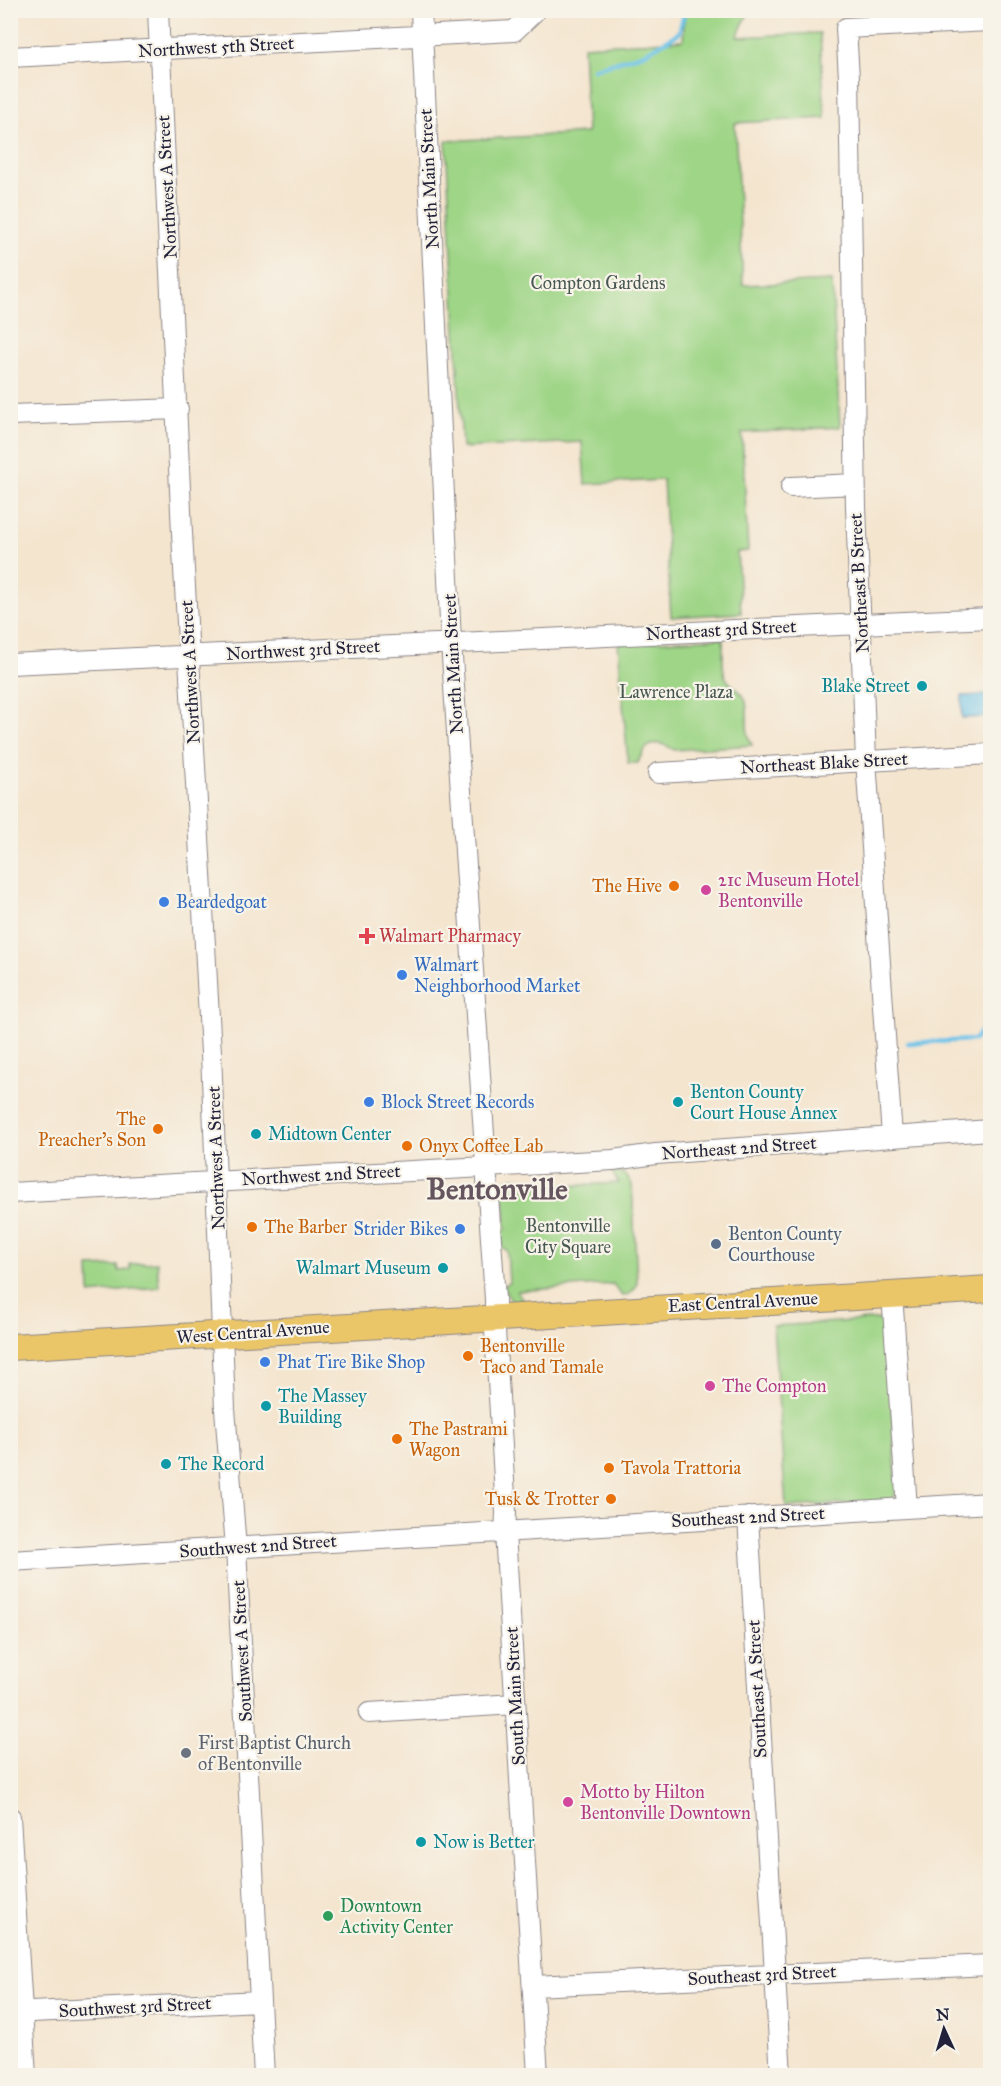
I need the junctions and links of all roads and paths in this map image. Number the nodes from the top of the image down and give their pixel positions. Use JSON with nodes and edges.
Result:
{"nodes":[{"id":1,"x":158,"y":10,"type":"edge"},
{"id":2,"x":421,"y":10,"type":"edge"},
{"id":3,"x":536,"y":10,"type":"edge"},
{"id":4,"x":990,"y":21,"type":"edge"},
{"id":5,"x":422,"y":36,"type":"junction"},
{"id":6,"x":160,"y":51,"type":"junction"},
{"id":7,"x":10,"y":57,"type":"edge"},
{"id":8,"x":178,"y":409,"type":"junction"},
{"id":9,"x":10,"y":415,"type":"edge"},
{"id":10,"x":855,"y":484,"type":"junction"},
{"id":11,"x":791,"y":488,"type":"dead end"},
{"id":12,"x":990,"y":618,"type":"edge"},
{"id":13,"x":862,"y":624,"type":"junction"},
{"id":14,"x":451,"y":642,"type":"junction"},
{"id":15,"x":189,"y":657,"type":"junction"},
{"id":16,"x":10,"y":664,"type":"edge"},
{"id":17,"x":990,"y":754,"type":"edge"},
{"id":18,"x":866,"y":760,"type":"junction"},
{"id":19,"x":657,"y":773,"type":"dead end"},
{"id":20,"x":990,"y":1130,"type":"edge"},
{"id":21,"x":892,"y":1137,"type":"junction"},
{"id":22,"x":487,"y":1166,"type":"junction"},
{"id":23,"x":217,"y":1181,"type":"junction"},
{"id":24,"x":10,"y":1192,"type":"edge"},
{"id":25,"x":990,"y":1289,"type":"edge"},
{"id":26,"x":892,"y":1294,"type":"junction"},
{"id":27,"x":496,"y":1317,"type":"junction"},
{"id":28,"x":223,"y":1334,"type":"junction"},
{"id":29,"x":10,"y":1347,"type":"edge"},
{"id":30,"x":990,"y":1503,"type":"edge"},
{"id":31,"x":907,"y":1508,"type":"junction"},
{"id":32,"x":748,"y":1517,"type":"junction"},
{"id":33,"x":505,"y":1532,"type":"junction"},
{"id":34,"x":236,"y":1548,"type":"junction"},
{"id":35,"x":10,"y":1561,"type":"edge"},
{"id":36,"x":515,"y":1704,"type":"junction"},
{"id":37,"x":369,"y":1713,"type":"dead end"},
{"id":38,"x":10,"y":1817,"type":"edge"},
{"id":39,"x":990,"y":1965,"type":"edge"},
{"id":40,"x":775,"y":1975,"type":"junction"},
{"id":41,"x":532,"y":1986,"type":"junction"},
{"id":42,"x":260,"y":2001,"type":"junction"},
{"id":43,"x":16,"y":2013,"type":"edge"},
{"id":44,"x":26,"y":2076,"type":"edge"},
{"id":45,"x":264,"y":2076,"type":"edge"},
{"id":46,"x":538,"y":2076,"type":"edge"},
{"id":47,"x":781,"y":2076,"type":"edge"}],
"edges":[{"from":1,"to":6,"type":"street","name":"Northwest A Street"},
{"from":2,"to":5,"type":"street","name":"North Main Street"},
{"from":3,"to":5,"type":"street","name":"Northwest 5th Street"},
{"from":4,"to":10,"type":"street","name":"Northeast B Street"},
{"from":5,"to":6,"type":"street","name":"Northwest 5th Street"},
{"from":5,"to":14,"type":"street","name":"North Main Street"},
{"from":6,"to":7,"type":"street","name":"Northwest 5th Street"},
{"from":6,"to":8,"type":"street","name":"Northwest A Street"},
{"from":8,"to":9,"type":"street"},
{"from":8,"to":15,"type":"street","name":"Northwest A Street"},
{"from":10,"to":11,"type":"street"},
{"from":10,"to":13,"type":"street","name":"Northeast B Street"},
{"from":12,"to":13,"type":"street","name":"Northeast 3rd Street"},
{"from":13,"to":14,"type":"street","name":"Northeast 3rd Street"},
{"from":13,"to":18,"type":"street","name":"Northeast B Street"},
{"from":14,"to":15,"type":"street","name":"Northwest 3rd Street"},
{"from":14,"to":22,"type":"street","name":"North Main Street"},
{"from":15,"to":16,"type":"street","name":"Northwest 3rd Street"},
{"from":15,"to":23,"type":"street","name":"Northwest A Street"},
{"from":17,"to":18,"type":"street","name":"Northeast Blake Street"},
{"from":18,"to":19,"type":"street","name":"Northeast Blake Street"},
{"from":18,"to":21,"type":"street","name":"Northeast B Street"},
{"from":20,"to":21,"type":"street","name":"Northeast 2nd Street"},
{"from":21,"to":22,"type":"street","name":"Northeast 2nd Street"},
{"from":22,"to":23,"type":"street","name":"Northwest 2nd Street"},
{"from":22,"to":27,"type":"street","name":"North Main Street"},
{"from":23,"to":24,"type":"street","name":"Northwest 2nd Street"},
{"from":23,"to":28,"type":"street","name":"Northwest A Street"},
{"from":25,"to":26,"type":"main road","name":"East Central Avenue"},
{"from":26,"to":27,"type":"main road","name":"East Central Avenue"},
{"from":26,"to":31,"type":"street"},
{"from":27,"to":28,"type":"main road","name":"West Central Avenue"},
{"from":27,"to":33,"type":"street","name":"South Main Street"},
{"from":28,"to":29,"type":"main road","name":"West Central Avenue"},
{"from":28,"to":34,"type":"street","name":"Southwest A Street"},
{"from":30,"to":31,"type":"street","name":"Southeast 2nd Street"},
{"from":31,"to":32,"type":"street","name":"Southeast 2nd Street"},
{"from":32,"to":33,"type":"street","name":"Southeast 2nd Street"},
{"from":32,"to":40,"type":"street","name":"Southeast A Street"},
{"from":33,"to":34,"type":"street","name":"Southwest 2nd Street"},
{"from":33,"to":36,"type":"street","name":"South Main Street"},
{"from":34,"to":35,"type":"street","name":"Southwest 2nd Street"},
{"from":34,"to":42,"type":"street","name":"Southwest A Street"},
{"from":36,"to":37,"type":"street"},
{"from":36,"to":41,"type":"street","name":"South Main Street"},
{"from":38,"to":43,"type":"street"},
{"from":39,"to":40,"type":"street","name":"Southeast 3rd Street"},
{"from":40,"to":41,"type":"street","name":"Southeast 3rd Street"},
{"from":40,"to":47,"type":"street","name":"Southeast A Street"},
{"from":41,"to":46,"type":"street","name":"South Main Street"},
{"from":42,"to":43,"type":"street","name":"Southwest 3rd Street"},
{"from":42,"to":45,"type":"street","name":"Southwest A Street"},
{"from":43,"to":44,"type":"street"}]}
